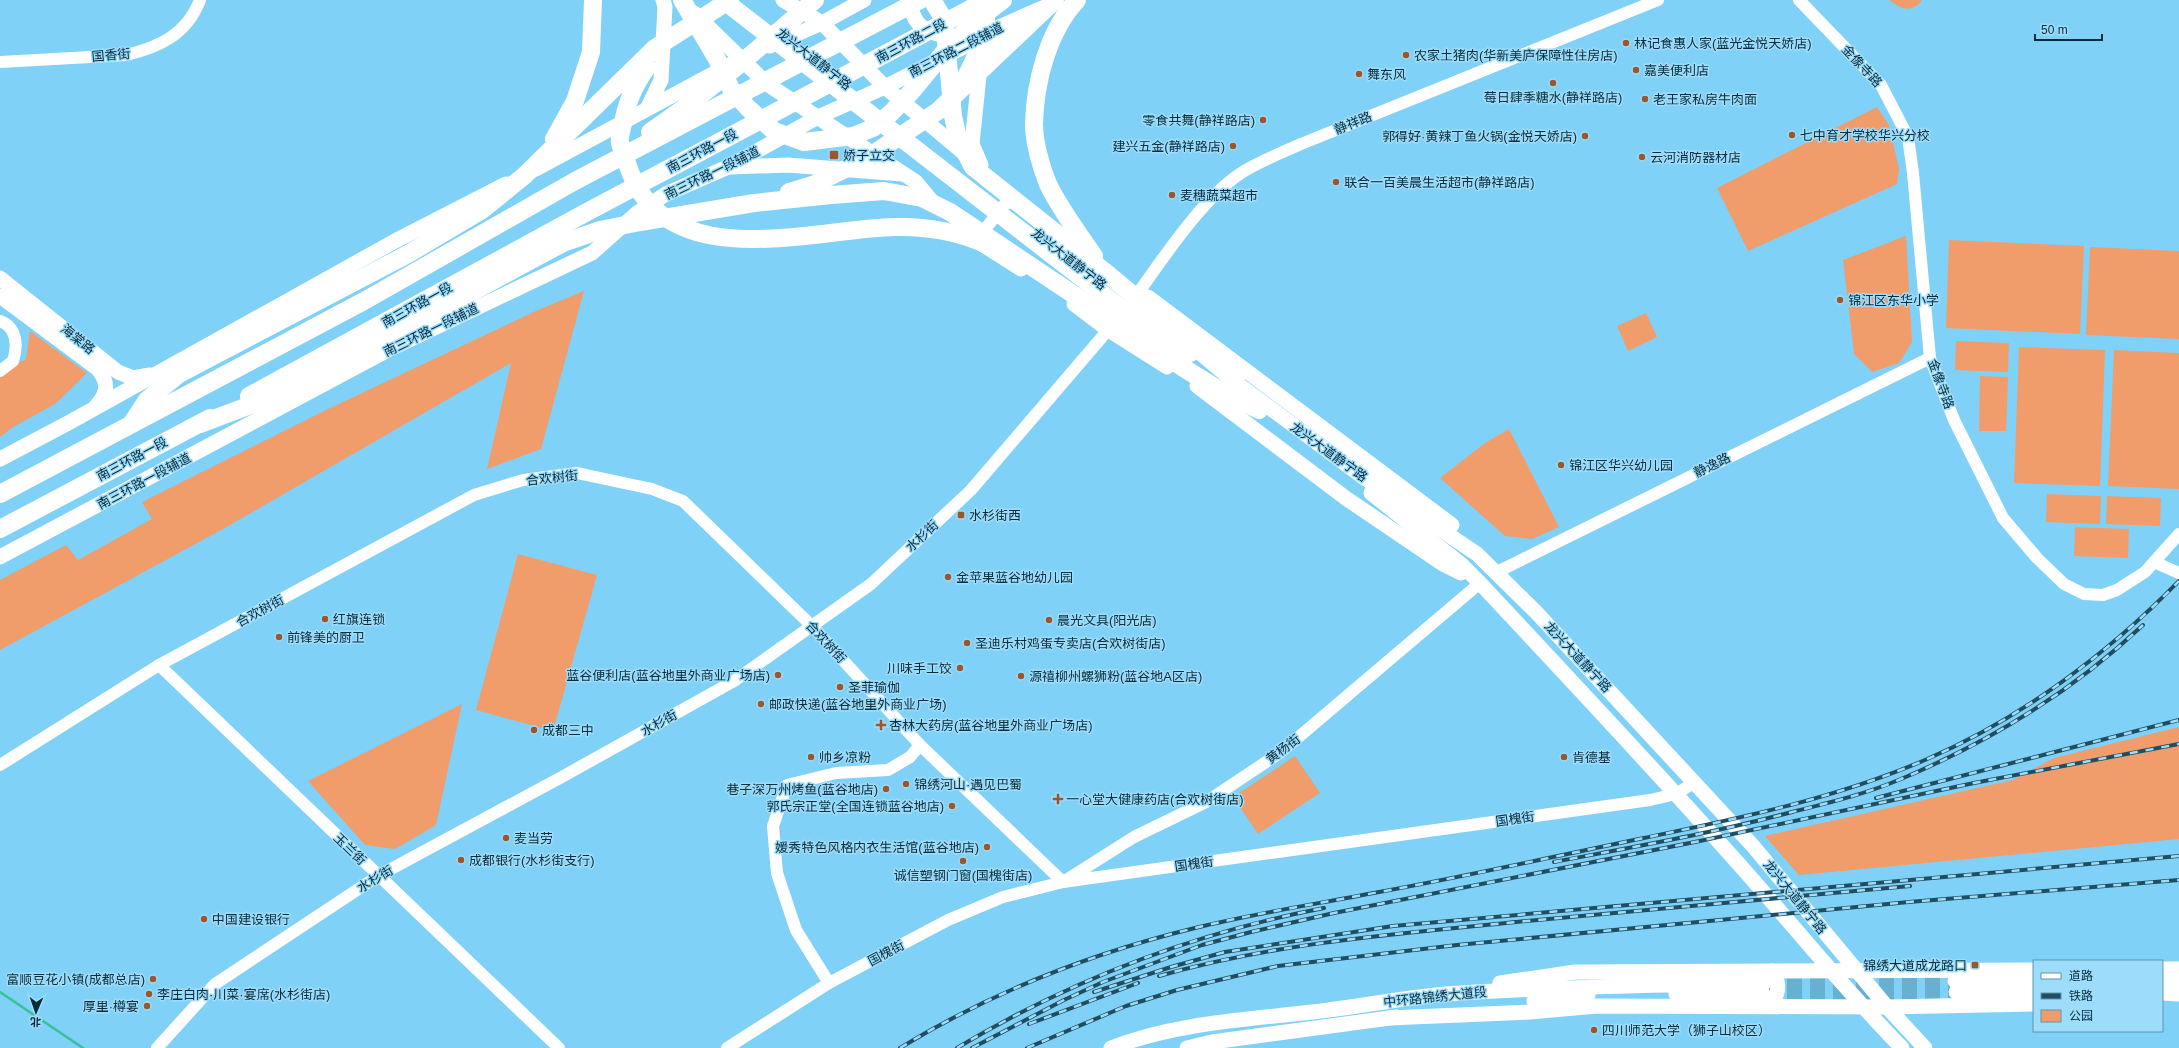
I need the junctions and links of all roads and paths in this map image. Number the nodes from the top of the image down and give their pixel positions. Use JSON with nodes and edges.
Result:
{"nodes":[{"id":1,"x":200,"y":0,"type":"edge"},
{"id":2,"x":593,"y":0,"type":"edge"},
{"id":3,"x":664,"y":0,"type":"edge"},
{"id":4,"x":681,"y":0,"type":"edge"},
{"id":5,"x":723,"y":0,"type":"edge"},
{"id":6,"x":730,"y":0,"type":"edge"},
{"id":7,"x":738,"y":0,"type":"edge"},
{"id":8,"x":783,"y":0,"type":"edge"},
{"id":9,"x":815,"y":0,"type":"edge"},
{"id":10,"x":864,"y":0,"type":"edge"},
{"id":11,"x":911,"y":0,"type":"edge"},
{"id":12,"x":920,"y":0,"type":"edge"},
{"id":13,"x":932,"y":0,"type":"edge"},
{"id":14,"x":987,"y":0,"type":"edge"},
{"id":15,"x":1002,"y":0,"type":"edge"},
{"id":16,"x":1055,"y":0,"type":"edge"},
{"id":17,"x":1077,"y":0,"type":"edge"},
{"id":18,"x":1658,"y":0,"type":"edge"},
{"id":19,"x":1800,"y":0,"type":"edge"},
{"id":20,"x":1031,"y":14,"type":"junction"},
{"id":21,"x":822,"y":23,"type":"junction"},
{"id":22,"x":687,"y":27,"type":"junction"},
{"id":23,"x":990,"y":31,"type":"junction"},
{"id":24,"x":742,"y":58,"type":"junction"},
{"id":25,"x":0,"y":62,"type":"edge"},
{"id":26,"x":834,"y":81,"type":"joint"},
{"id":27,"x":885,"y":87,"type":"junction"},
{"id":28,"x":956,"y":94,"type":"junction"},
{"id":29,"x":857,"y":100,"type":"joint"},
{"id":30,"x":648,"y":107,"type":"junction"},
{"id":31,"x":818,"y":117,"type":"junction"},
{"id":32,"x":604,"y":166,"type":"junction"},
{"id":33,"x":728,"y":167,"type":"junction"},
{"id":34,"x":982,"y":168,"type":"junction"},
{"id":35,"x":524,"y":176,"type":"junction"},
{"id":36,"x":916,"y":182,"type":"junction"},
{"id":37,"x":754,"y":203,"type":"junction"},
{"id":38,"x":1032,"y":205,"type":"junction"},
{"id":39,"x":976,"y":241,"type":"junction"},
{"id":40,"x":1020,"y":260,"type":"junction"},
{"id":41,"x":1104,"y":271,"type":"junction"},
{"id":42,"x":0,"y":278,"type":"edge"},
{"id":43,"x":1140,"y":291,"type":"junction"},
{"id":44,"x":0,"y":296,"type":"edge"},
{"id":45,"x":0,"y":321,"type":"edge"},
{"id":46,"x":1107,"y":329,"type":"junction"},
{"id":47,"x":1189,"y":357,"type":"junction"},
{"id":48,"x":1930,"y":358,"type":"junction"},
{"id":49,"x":164,"y":370,"type":"junction"},
{"id":50,"x":0,"y":371,"type":"edge"},
{"id":51,"x":1236,"y":381,"type":"joint"},
{"id":52,"x":91,"y":410,"type":"junction"},
{"id":53,"x":1259,"y":410,"type":"joint"},
{"id":54,"x":200,"y":424,"type":"junction"},
{"id":55,"x":130,"y":425,"type":"junction"},
{"id":56,"x":0,"y":459,"type":"edge"},
{"id":57,"x":0,"y":494,"type":"edge"},
{"id":58,"x":0,"y":530,"type":"edge"},
{"id":59,"x":2179,"y":534,"type":"edge"},
{"id":60,"x":1477,"y":554,"type":"junction"},
{"id":61,"x":0,"y":557,"type":"edge"},
{"id":62,"x":2154,"y":562,"type":"junction"},
{"id":63,"x":1495,"y":573,"type":"junction"},
{"id":64,"x":2179,"y":573,"type":"edge"},
{"id":65,"x":1480,"y":583,"type":"junction"},
{"id":66,"x":813,"y":627,"type":"junction"},
{"id":67,"x":159,"y":665,"type":"junction"},
{"id":68,"x":920,"y":745,"type":"junction"},
{"id":69,"x":0,"y":764,"type":"edge"},
{"id":70,"x":1694,"y":782,"type":"junction"},
{"id":71,"x":1676,"y":794,"type":"junction"},
{"id":72,"x":378,"y":876,"type":"junction"},
{"id":73,"x":1063,"y":882,"type":"junction"},
{"id":74,"x":2163,"y":969,"type":"edge"},
{"id":75,"x":2179,"y":969,"type":"edge"},
{"id":76,"x":2033,"y":970,"type":"edge"},
{"id":77,"x":1833,"y":971,"type":"junction"},
{"id":78,"x":1857,"y":971,"type":"junction"},
{"id":79,"x":2033,"y":981,"type":"edge"},
{"id":80,"x":2163,"y":981,"type":"edge"},
{"id":81,"x":2179,"y":981,"type":"edge"},
{"id":82,"x":829,"y":983,"type":"junction"},
{"id":83,"x":1954,"y":987,"type":"junction"},
{"id":84,"x":1767,"y":989,"type":"junction"},
{"id":85,"x":2033,"y":993,"type":"edge"},
{"id":86,"x":2163,"y":994,"type":"edge"},
{"id":87,"x":2179,"y":994,"type":"edge"},
{"id":88,"x":2163,"y":1003,"type":"edge"},
{"id":89,"x":2179,"y":1003,"type":"edge"},
{"id":90,"x":2033,"y":1004,"type":"edge"},
{"id":91,"x":1862,"y":1007,"type":"junction"},
{"id":92,"x":1887,"y":1007,"type":"junction"},
{"id":93,"x":157,"y":1048,"type":"edge"},
{"id":94,"x":559,"y":1048,"type":"edge"},
{"id":95,"x":727,"y":1048,"type":"edge"},
{"id":96,"x":1111,"y":1048,"type":"edge"},
{"id":97,"x":1187,"y":1048,"type":"edge"},
{"id":98,"x":1902,"y":1048,"type":"edge"},
{"id":99,"x":1925,"y":1048,"type":"edge"}],
"edges":[{"from":1,"to":25,"type":"street","name":"国香街"},
{"from":2,"to":35,"type":"highway"},
{"from":3,"to":30,"type":"main road"},
{"from":4,"to":15,"type":"highway"},
{"from":4,"to":24,"type":"main road"},
{"from":5,"to":47,"type":"highway","name":"龙兴大道静宁路"},
{"from":6,"to":22,"type":"highway"},
{"from":7,"to":47,"type":"highway","name":"龙兴大道静宁路"},
{"from":8,"to":21,"type":"main road"},
{"from":9,"to":32,"type":"highway"},
{"from":10,"to":21,"type":"main road"},
{"from":11,"to":23,"type":"main road"},
{"from":12,"to":32,"type":"highway"},
{"from":13,"to":41,"type":"highway"},
{"from":14,"to":26,"type":"highway","name":"南三环路二段"},
{"from":14,"to":28,"type":"highway"},
{"from":16,"to":20,"type":"main road","name":"南三环路二段辅道"},
{"from":16,"to":28,"type":"highway"},
{"from":17,"to":41,"type":"highway"},
{"from":18,"to":43,"type":"street","name":"静祥路"},
{"from":19,"to":48,"type":"street","name":"金像寺路"},
{"from":20,"to":23,"type":"main road","name":"南三环路二段辅道"},
{"from":20,"to":34,"type":"main road"},
{"from":21,"to":24,"type":"main road"},
{"from":21,"to":27,"type":"main road"},
{"from":22,"to":35,"type":"highway"},
{"from":22,"to":40,"type":"highway"},
{"from":23,"to":27,"type":"main road","name":"南三环路二段辅道"},
{"from":24,"to":30,"type":"main road"},
{"from":24,"to":31,"type":"main road"},
{"from":26,"to":54,"type":"highway","name":"南三环路一段"},
{"from":27,"to":29,"type":"main road","name":"南三环路二段辅道"},
{"from":27,"to":34,"type":"main road"},
{"from":28,"to":37,"type":"highway"},
{"from":29,"to":31,"type":"main road","name":"南三环路一段辅道"},
{"from":30,"to":49,"type":"main road"},
{"from":31,"to":33,"type":"main road","name":"南三环路一段辅道"},
{"from":31,"to":36,"type":"main road"},
{"from":32,"to":55,"type":"highway"},
{"from":33,"to":36,"type":"main road"},
{"from":33,"to":61,"type":"main road","name":"南三环路一段辅道"},
{"from":34,"to":38,"type":"main road"},
{"from":35,"to":55,"type":"highway"},
{"from":36,"to":39,"type":"main road"},
{"from":37,"to":40,"type":"highway"},
{"from":37,"to":54,"type":"highway"},
{"from":38,"to":39,"type":"street"},
{"from":38,"to":43,"type":"main road"},
{"from":39,"to":46,"type":"main road"},
{"from":40,"to":47,"type":"highway"},
{"from":41,"to":47,"type":"highway"},
{"from":42,"to":49,"type":"main road","name":"海棠路"},
{"from":43,"to":46,"type":"street","name":"静祥路"},
{"from":43,"to":60,"type":"main road"},
{"from":44,"to":52,"type":"main road","name":"海棠路"},
{"from":45,"to":50,"type":"street"},
{"from":46,"to":65,"type":"main road"},
{"from":46,"to":66,"type":"street","name":"水杉街"},
{"from":47,"to":51,"type":"highway"},
{"from":47,"to":53,"type":"highway"},
{"from":48,"to":62,"type":"street","name":"金像寺路"},
{"from":48,"to":63,"type":"street","name":"静逸路"},
{"from":49,"to":52,"type":"main road"},
{"from":51,"to":60,"type":"main road","name":"龙兴大道静宁路"},
{"from":52,"to":56,"type":"main road"},
{"from":53,"to":65,"type":"main road","name":"龙兴大道静宁路"},
{"from":54,"to":58,"type":"highway","name":"南三环路一段"},
{"from":55,"to":57,"type":"highway"},
{"from":59,"to":62,"type":"street","name":"金像寺路"},
{"from":60,"to":63,"type":"main road","name":"龙兴大道静宁路"},
{"from":62,"to":64,"type":"street"},
{"from":63,"to":70,"type":"main road","name":"龙兴大道静宁路"},
{"from":65,"to":71,"type":"main road","name":"龙兴大道静宁路"},
{"from":65,"to":73,"type":"street","name":"黄杨街"},
{"from":66,"to":67,"type":"street","name":"合欢树街"},
{"from":66,"to":68,"type":"street","name":"合欢树街"},
{"from":66,"to":72,"type":"street","name":"水杉街"},
{"from":67,"to":69,"type":"street","name":"合欢树街"},
{"from":67,"to":72,"type":"street","name":"玉兰街"},
{"from":68,"to":73,"type":"street","name":"合欢树街"},
{"from":68,"to":82,"type":"street"},
{"from":70,"to":71,"type":"street","name":"国槐街"},
{"from":70,"to":78,"type":"main road","name":"龙兴大道静宁路"},
{"from":71,"to":73,"type":"street","name":"国槐街"},
{"from":71,"to":77,"type":"main road","name":"龙兴大道静宁路"},
{"from":72,"to":93,"type":"street","name":"水杉街"},
{"from":72,"to":94,"type":"street","name":"玉兰街"},
{"from":73,"to":82,"type":"street","name":"国槐街"},
{"from":74,"to":75,"type":"main road"},
{"from":76,"to":83,"type":"main road"},
{"from":77,"to":78,"type":"main road"},
{"from":77,"to":84,"type":"main road"},
{"from":77,"to":91,"type":"main road","name":"龙兴大道静宁路"},
{"from":78,"to":83,"type":"main road"},
{"from":78,"to":92,"type":"main road","name":"龙兴大道静宁路"},
{"from":79,"to":83,"type":"main road"},
{"from":80,"to":81,"type":"main road"},
{"from":82,"to":95,"type":"street","name":"国槐街"},
{"from":83,"to":85,"type":"main road"},
{"from":83,"to":90,"type":"main road"},
{"from":83,"to":92,"type":"main road"},
{"from":84,"to":91,"type":"main road"},
{"from":84,"to":96,"type":"main road","name":"中环路锦绣大道段"},
{"from":84,"to":97,"type":"main road","name":"中环路锦绣大道段"},
{"from":86,"to":87,"type":"main road"},
{"from":88,"to":89,"type":"main road"},
{"from":91,"to":92,"type":"main road"},
{"from":91,"to":98,"type":"main road","name":"龙兴大道静宁路"},
{"from":92,"to":99,"type":"main road","name":"龙兴大道静宁路"}]}
